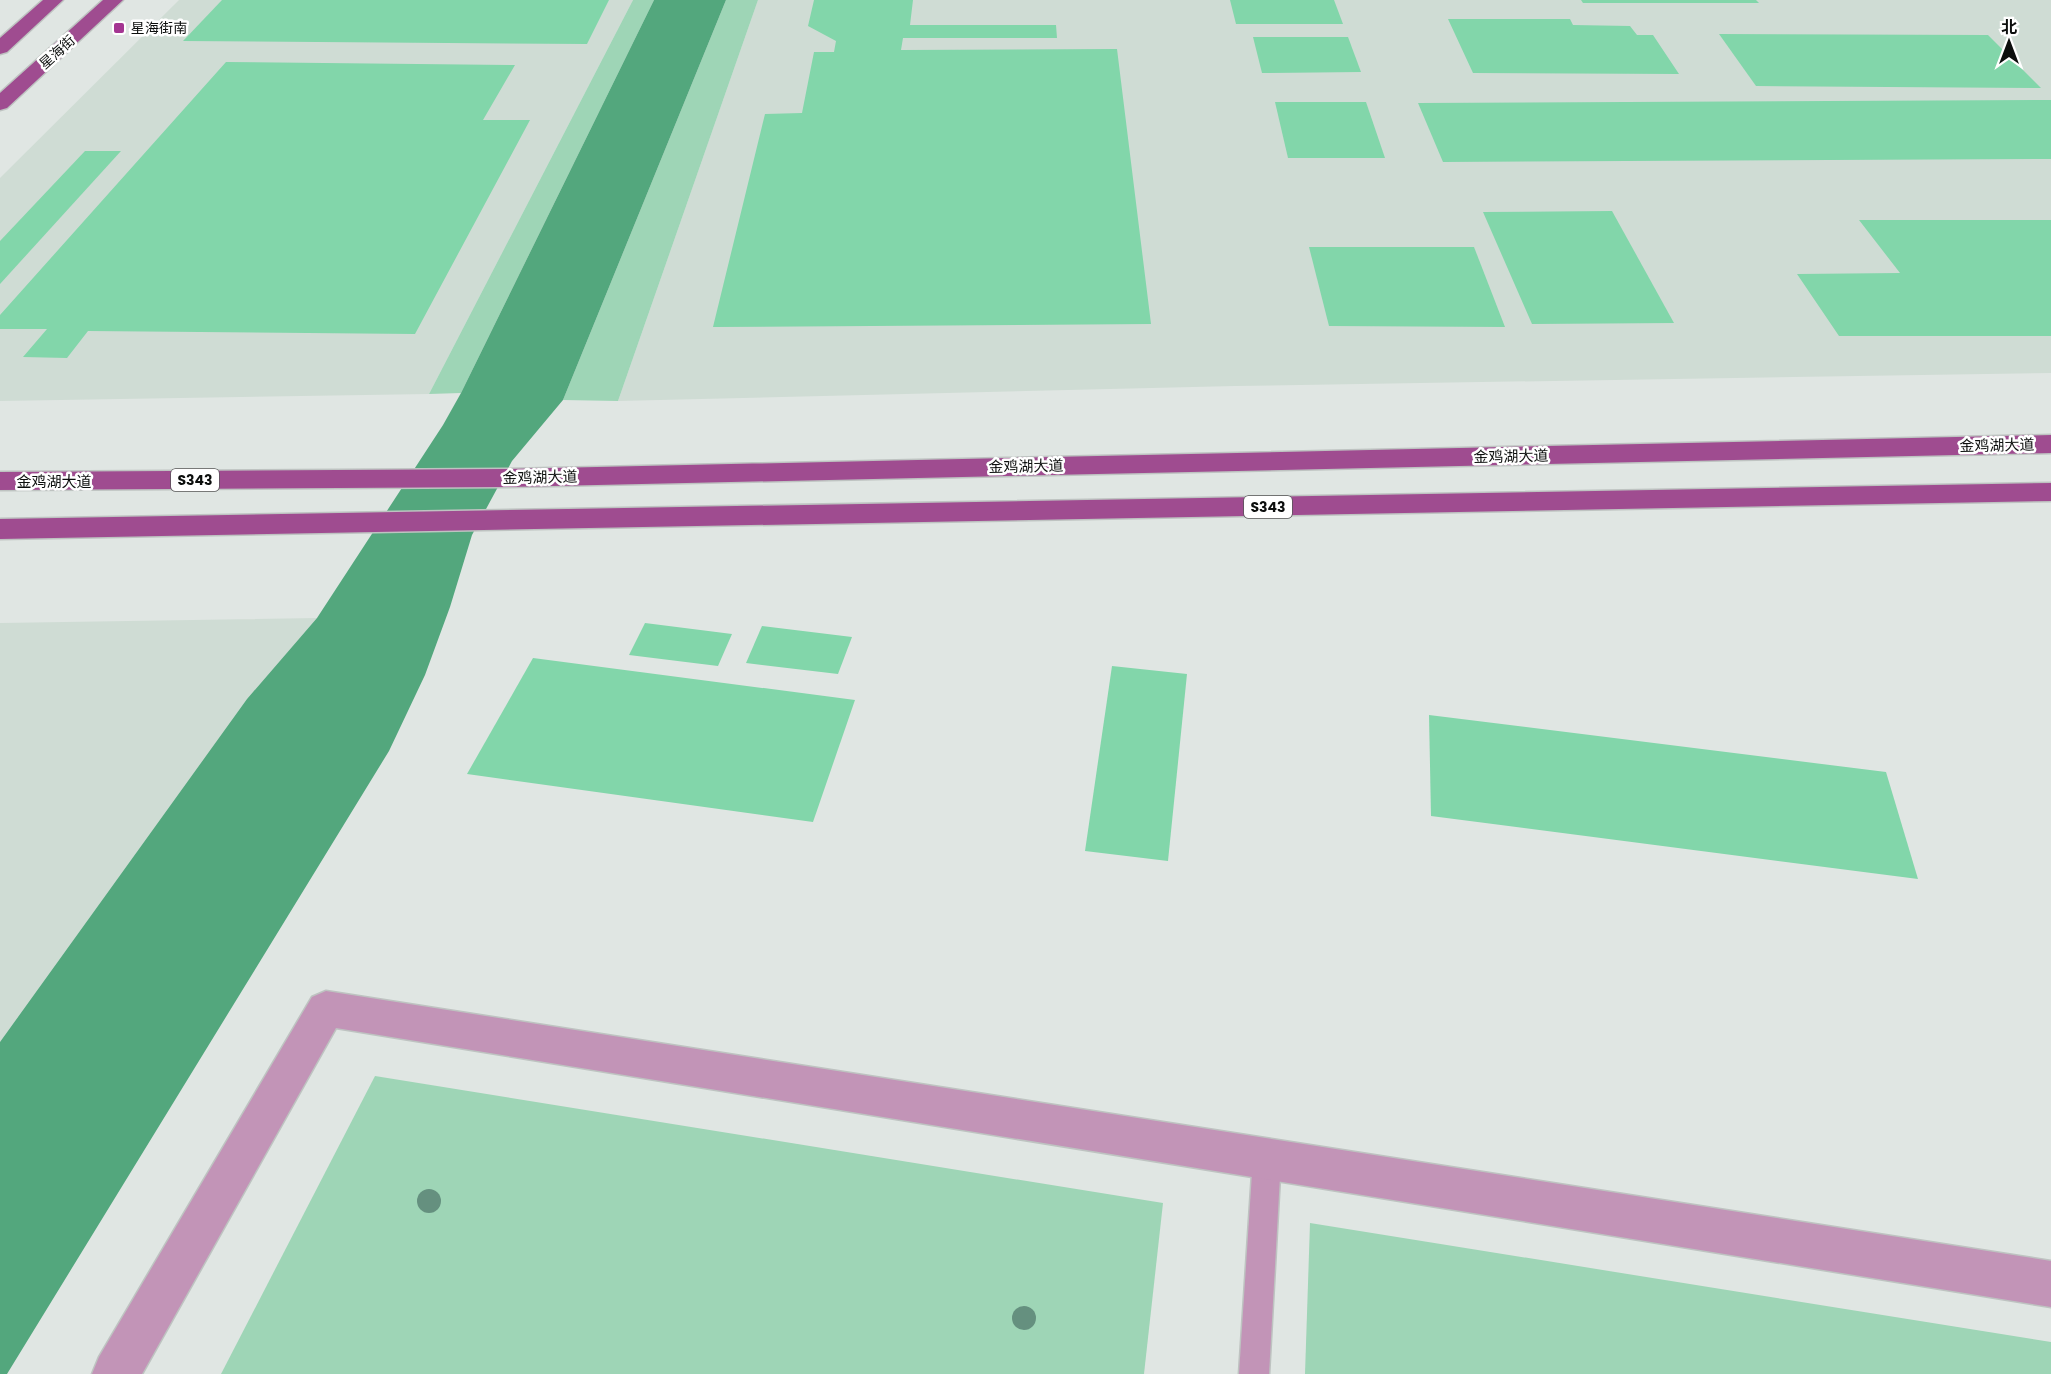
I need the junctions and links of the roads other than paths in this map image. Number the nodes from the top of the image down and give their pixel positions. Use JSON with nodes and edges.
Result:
{"nodes":[{"id":1,"x":54,"y":0,"type":"edge"},
{"id":2,"x":114,"y":0,"type":"edge"},
{"id":3,"x":0,"y":48,"type":"edge"},
{"id":4,"x":0,"y":104,"type":"edge"},
{"id":5,"x":2051,"y":444,"type":"edge"},
{"id":6,"x":0,"y":481,"type":"edge"},
{"id":7,"x":2051,"y":492,"type":"edge"},
{"id":8,"x":0,"y":529,"type":"edge"},
{"id":9,"x":1267,"y":1158,"type":"junction"},
{"id":10,"x":2051,"y":1284,"type":"edge"},
{"id":11,"x":116,"y":1374,"type":"edge"},
{"id":12,"x":1254,"y":1374,"type":"edge"}],
"edges":[{"from":1,"to":3,"type":"main road"},
{"from":2,"to":4,"type":"main road","name":"星海街"},
{"from":5,"to":6,"type":"main road","name":"金鸡湖大道","number":"S343"},
{"from":7,"to":8,"type":"main road","number":"S343"},
{"from":9,"to":10,"type":"street"},
{"from":9,"to":11,"type":"street"},
{"from":9,"to":12,"type":"lane"}]}
